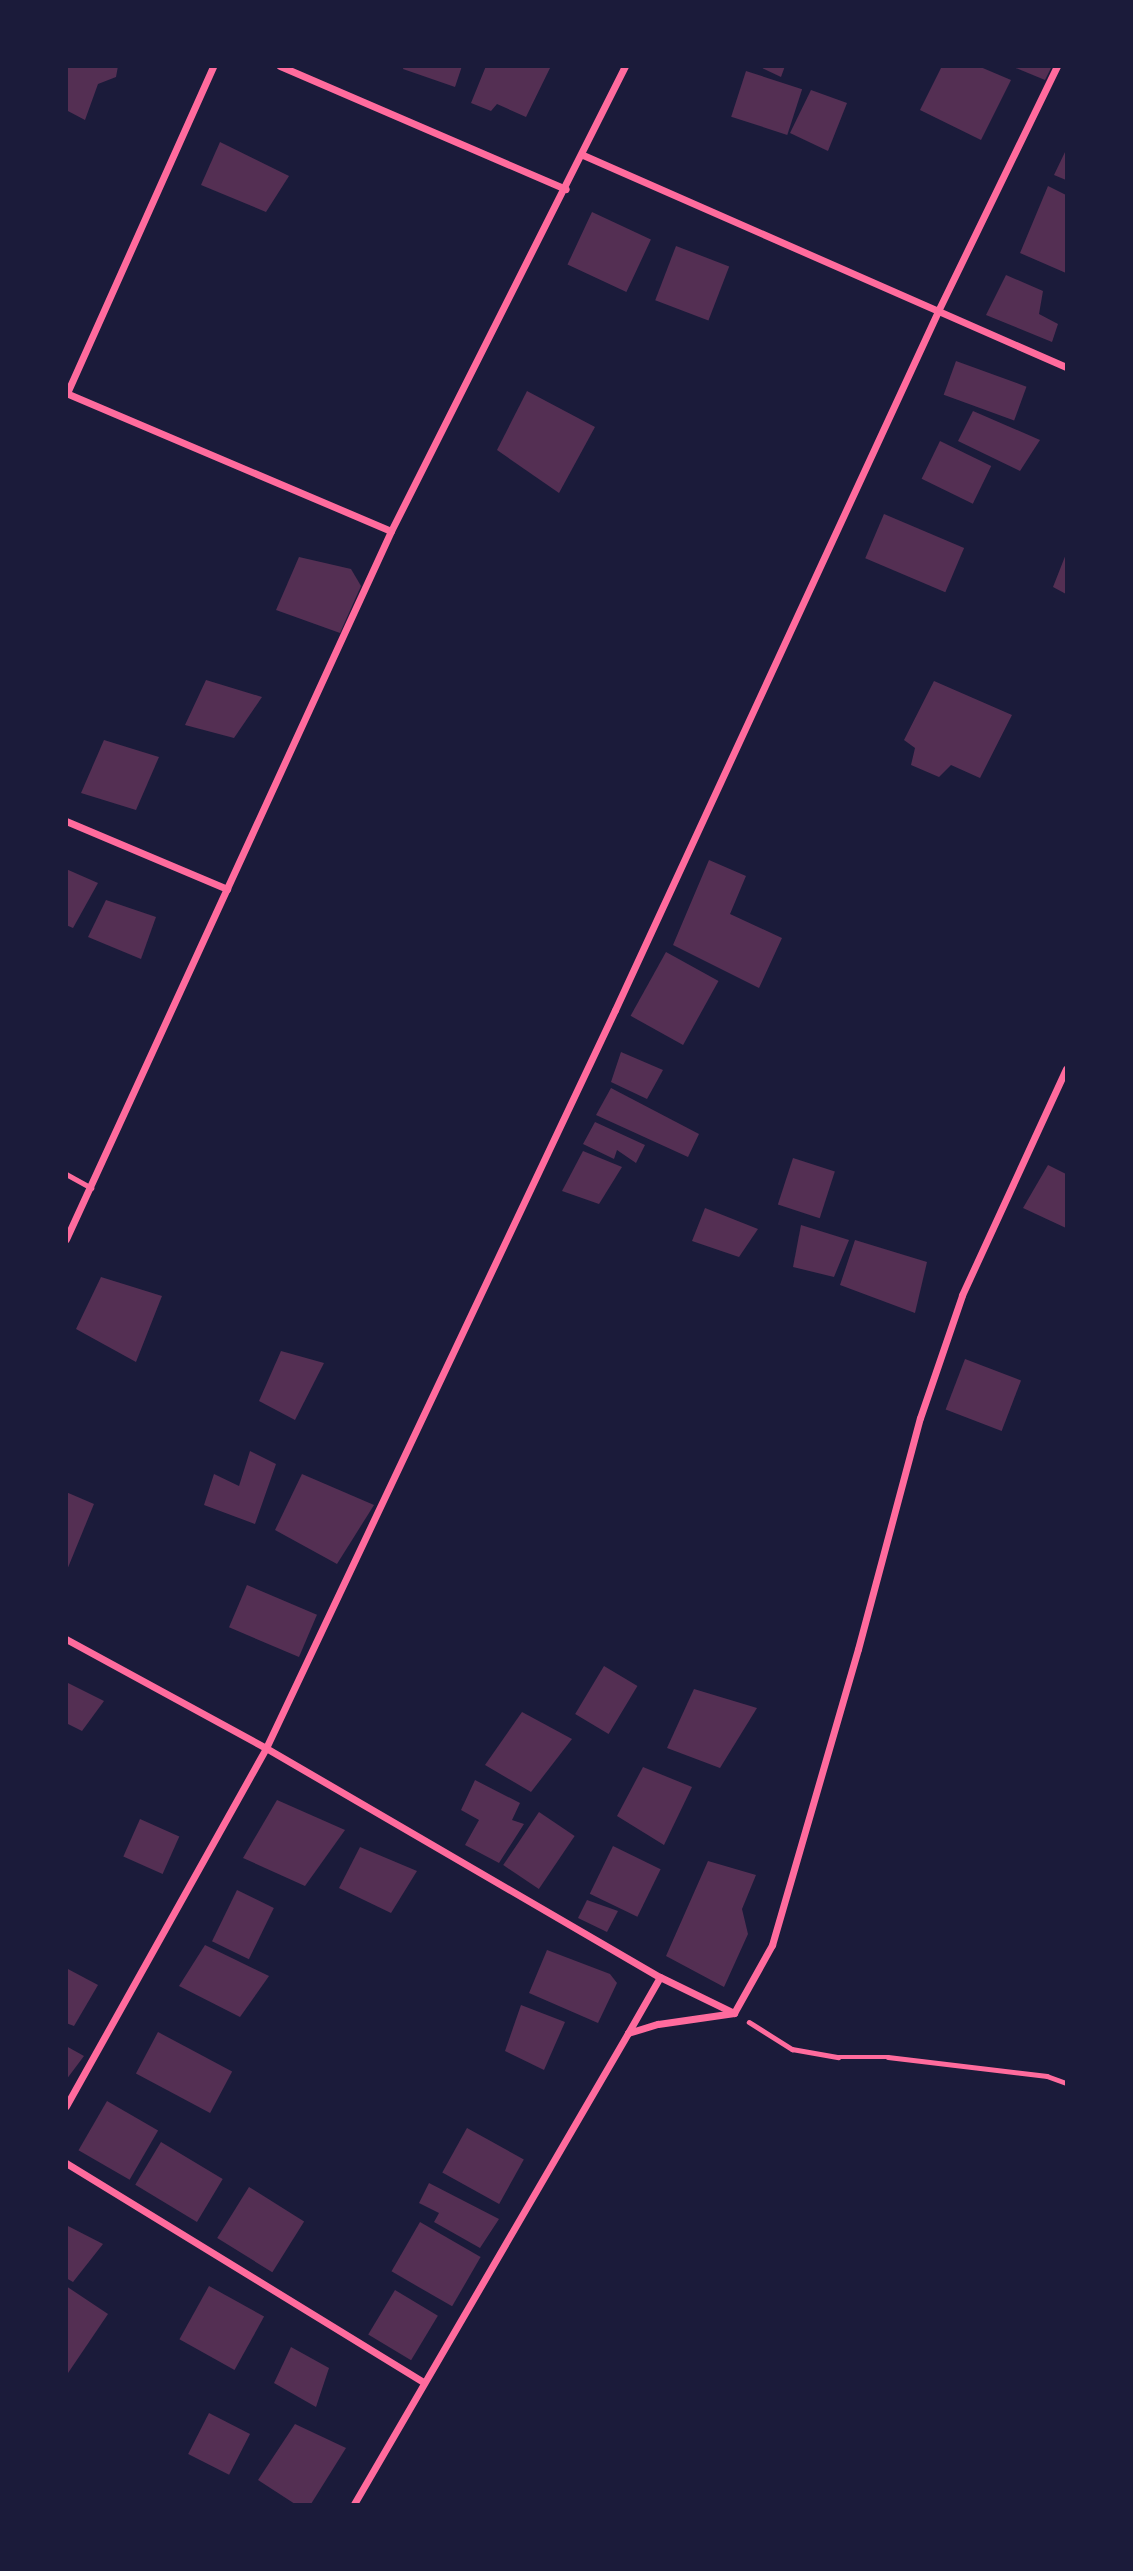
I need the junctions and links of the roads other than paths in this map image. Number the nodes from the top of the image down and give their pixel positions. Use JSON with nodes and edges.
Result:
{"nodes":[{"id":1,"x":213,"y":66,"type":"edge"},
{"id":2,"x":280,"y":66,"type":"edge"},
{"id":3,"x":625,"y":66,"type":"edge"},
{"id":4,"x":1056,"y":66,"type":"edge"},
{"id":5,"x":583,"y":155,"type":"junction"},
{"id":6,"x":566,"y":190,"type":"junction"},
{"id":7,"x":939,"y":309,"type":"junction"},
{"id":8,"x":1066,"y":367,"type":"edge"},
{"id":9,"x":67,"y":393,"type":"edge"},
{"id":10,"x":391,"y":531,"type":"junction"},
{"id":11,"x":66,"y":821,"type":"edge"},
{"id":12,"x":227,"y":890,"type":"junction"},
{"id":13,"x":1066,"y":1069,"type":"edge"},
{"id":14,"x":66,"y":1174,"type":"edge"},
{"id":15,"x":91,"y":1188,"type":"junction"},
{"id":16,"x":66,"y":1239,"type":"edge"},
{"id":17,"x":66,"y":1639,"type":"edge"},
{"id":18,"x":266,"y":1748,"type":"junction"},
{"id":19,"x":660,"y":1977,"type":"junction"},
{"id":20,"x":733,"y":2013,"type":"junction"},
{"id":21,"x":628,"y":2033,"type":"junction"},
{"id":22,"x":66,"y":2106,"type":"edge"},
{"id":23,"x":66,"y":2163,"type":"edge"},
{"id":24,"x":423,"y":2382,"type":"junction"},
{"id":25,"x":354,"y":2504,"type":"edge"}],
"edges":[{"from":1,"to":9,"type":"street"},
{"from":2,"to":6,"type":"street"},
{"from":3,"to":5,"type":"street"},
{"from":4,"to":7,"type":"street"},
{"from":5,"to":6,"type":"street"},
{"from":5,"to":7,"type":"street"},
{"from":6,"to":10,"type":"street"},
{"from":7,"to":8,"type":"street"},
{"from":7,"to":18,"type":"street"},
{"from":9,"to":10,"type":"street"},
{"from":10,"to":12,"type":"street"},
{"from":11,"to":12,"type":"street"},
{"from":12,"to":15,"type":"street"},
{"from":13,"to":20,"type":"street"},
{"from":14,"to":15,"type":"lane"},
{"from":15,"to":16,"type":"street"},
{"from":17,"to":18,"type":"street"},
{"from":18,"to":19,"type":"street"},
{"from":18,"to":22,"type":"street"},
{"from":19,"to":20,"type":"street"},
{"from":19,"to":21,"type":"street"},
{"from":20,"to":21,"type":"street"},
{"from":21,"to":24,"type":"street"},
{"from":23,"to":24,"type":"street"},
{"from":24,"to":25,"type":"street"}]}
